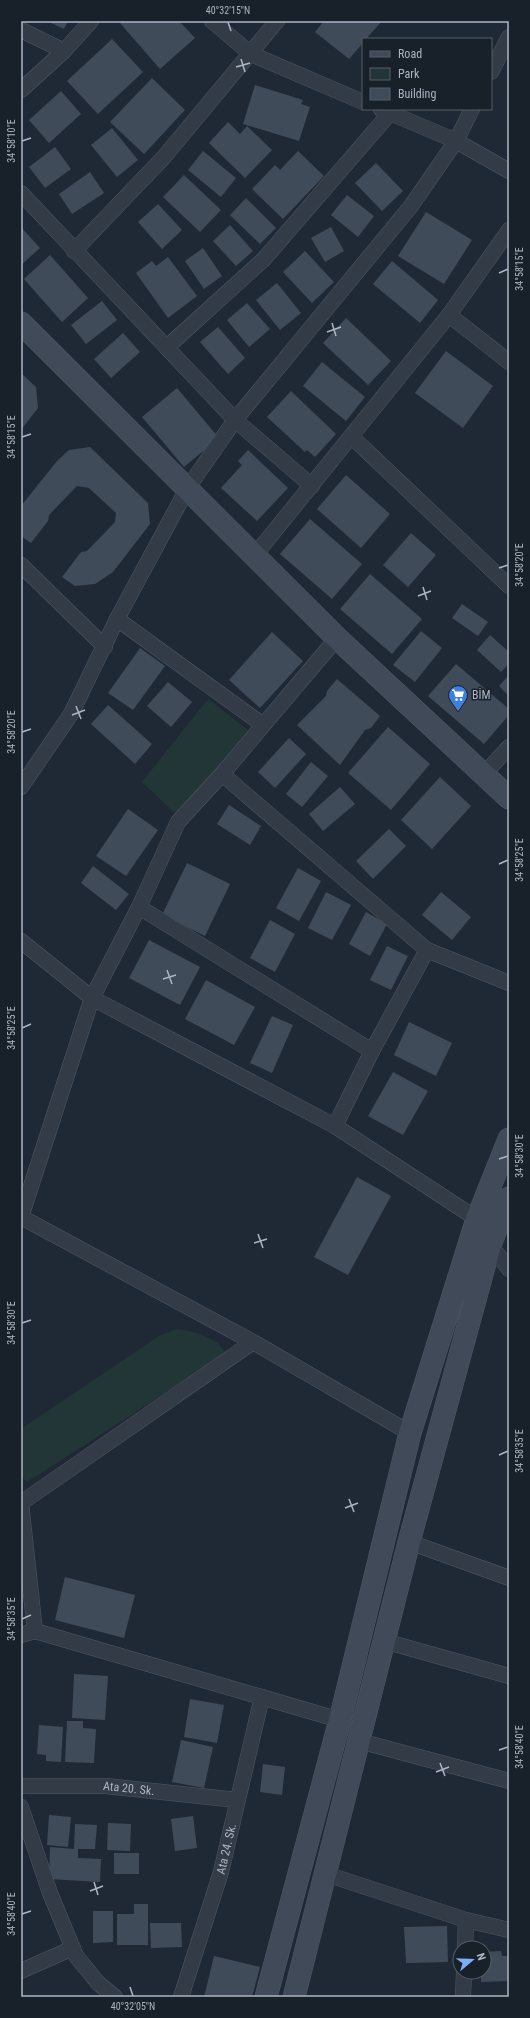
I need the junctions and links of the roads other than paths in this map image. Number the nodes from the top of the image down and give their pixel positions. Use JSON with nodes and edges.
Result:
{"nodes":[{"id":1,"x":91,"y":21,"type":"edge"},
{"id":2,"x":212,"y":21,"type":"edge"},
{"id":3,"x":277,"y":21,"type":"edge"},
{"id":4,"x":21,"y":30,"type":"edge"},
{"id":5,"x":509,"y":37,"type":"edge"},
{"id":6,"x":64,"y":51,"type":"junction"},
{"id":7,"x":251,"y":54,"type":"junction"},
{"id":8,"x":492,"y":70,"type":"edge"},
{"id":9,"x":21,"y":90,"type":"edge"},
{"id":10,"x":362,"y":102,"type":"edge"},
{"id":11,"x":472,"y":110,"type":"edge"},
{"id":12,"x":385,"y":111,"type":"edge"},
{"id":13,"x":456,"y":141,"type":"junction"},
{"id":14,"x":509,"y":171,"type":"edge"},
{"id":15,"x":21,"y":193,"type":"edge"},
{"id":16,"x":509,"y":230,"type":"edge"},
{"id":17,"x":74,"y":251,"type":"junction"},
{"id":18,"x":449,"y":315,"type":"junction"},
{"id":19,"x":21,"y":323,"type":"edge"},
{"id":20,"x":166,"y":347,"type":"junction"},
{"id":21,"x":509,"y":362,"type":"edge"},
{"id":22,"x":235,"y":420,"type":"junction"},
{"id":23,"x":352,"y":437,"type":"junction"},
{"id":24,"x":312,"y":486,"type":"junction"},
{"id":25,"x":187,"y":489,"type":"junction"},
{"id":26,"x":255,"y":555,"type":"junction"},
{"id":27,"x":21,"y":565,"type":"edge"},
{"id":28,"x":509,"y":586,"type":"edge"},
{"id":29,"x":117,"y":619,"type":"junction"},
{"id":30,"x":337,"y":638,"type":"junction"},
{"id":31,"x":105,"y":647,"type":"junction"},
{"id":32,"x":263,"y":725,"type":"junction"},
{"id":33,"x":509,"y":747,"type":"edge"},
{"id":34,"x":222,"y":774,"type":"junction"},
{"id":35,"x":484,"y":774,"type":"junction"},
{"id":36,"x":21,"y":787,"type":"edge"},
{"id":37,"x":509,"y":798,"type":"edge"},
{"id":38,"x":140,"y":908,"type":"junction"},
{"id":39,"x":21,"y":941,"type":"edge"},
{"id":40,"x":427,"y":950,"type":"junction"},
{"id":41,"x":509,"y":983,"type":"edge"},
{"id":42,"x":92,"y":998,"type":"junction"},
{"id":43,"x":372,"y":1051,"type":"junction"},
{"id":44,"x":335,"y":1126,"type":"junction"},
{"id":45,"x":509,"y":1139,"type":"edge"},
{"id":46,"x":509,"y":1198,"type":"edge"},
{"id":47,"x":21,"y":1217,"type":"edge"},
{"id":48,"x":477,"y":1219,"type":"junction"},
{"id":49,"x":490,"y":1245,"type":"junction"},
{"id":50,"x":509,"y":1269,"type":"edge"},
{"id":51,"x":253,"y":1342,"type":"junction"},
{"id":52,"x":410,"y":1433,"type":"junction"},
{"id":53,"x":21,"y":1502,"type":"edge"},
{"id":54,"x":408,"y":1542,"type":"junction"},
{"id":55,"x":509,"y":1578,"type":"edge"},
{"id":56,"x":28,"y":1633,"type":"edge"},
{"id":57,"x":384,"y":1641,"type":"junction"},
{"id":58,"x":509,"y":1676,"type":"edge"},
{"id":59,"x":262,"y":1697,"type":"junction"},
{"id":60,"x":340,"y":1720,"type":"junction"},
{"id":61,"x":359,"y":1741,"type":"junction"},
{"id":62,"x":509,"y":1781,"type":"edge"},
{"id":63,"x":21,"y":1786,"type":"edge"},
{"id":64,"x":237,"y":1800,"type":"junction"},
{"id":65,"x":21,"y":1807,"type":"edge"},
{"id":66,"x":326,"y":1874,"type":"junction"},
{"id":67,"x":466,"y":1920,"type":"junction"},
{"id":68,"x":509,"y":1930,"type":"edge"},
{"id":69,"x":465,"y":1940,"type":"edge"},
{"id":70,"x":73,"y":1948,"type":"junction"},
{"id":71,"x":21,"y":1971,"type":"edge"},
{"id":72,"x":464,"y":1980,"type":"edge"},
{"id":73,"x":115,"y":1997,"type":"edge"},
{"id":74,"x":181,"y":1997,"type":"edge"},
{"id":75,"x":266,"y":1997,"type":"edge"},
{"id":76,"x":294,"y":1997,"type":"edge"},
{"id":77,"x":463,"y":1997,"type":"edge"}],
"edges":[{"from":1,"to":6,"type":"street"},
{"from":2,"to":7,"type":"street"},
{"from":3,"to":7,"type":"street"},
{"from":4,"to":6,"type":"street"},
{"from":5,"to":8,"type":"street"},
{"from":6,"to":9,"type":"street"},
{"from":7,"to":10,"type":"street"},
{"from":7,"to":17,"type":"street"},
{"from":11,"to":13,"type":"street"},
{"from":12,"to":13,"type":"street"},
{"from":12,"to":20,"type":"street"},
{"from":13,"to":14,"type":"street"},
{"from":13,"to":22,"type":"street"},
{"from":15,"to":17,"type":"street"},
{"from":16,"to":18,"type":"street"},
{"from":17,"to":20,"type":"street"},
{"from":18,"to":21,"type":"street"},
{"from":18,"to":23,"type":"street"},
{"from":19,"to":25,"type":"street"},
{"from":20,"to":22,"type":"street"},
{"from":22,"to":24,"type":"street"},
{"from":22,"to":25,"type":"street"},
{"from":23,"to":24,"type":"street"},
{"from":23,"to":28,"type":"street"},
{"from":24,"to":26,"type":"street"},
{"from":25,"to":26,"type":"street"},
{"from":25,"to":29,"type":"street"},
{"from":26,"to":30,"type":"street"},
{"from":27,"to":31,"type":"street"},
{"from":29,"to":31,"type":"street"},
{"from":29,"to":32,"type":"street"},
{"from":30,"to":32,"type":"street"},
{"from":30,"to":35,"type":"street"},
{"from":31,"to":36,"type":"street"},
{"from":32,"to":34,"type":"street"},
{"from":33,"to":35,"type":"street"},
{"from":34,"to":38,"type":"street"},
{"from":34,"to":40,"type":"street"},
{"from":35,"to":37,"type":"street"},
{"from":38,"to":42,"type":"street"},
{"from":38,"to":43,"type":"street"},
{"from":39,"to":42,"type":"street"},
{"from":40,"to":41,"type":"street"},
{"from":40,"to":43,"type":"street"},
{"from":42,"to":44,"type":"street"},
{"from":42,"to":47,"type":"street"},
{"from":43,"to":44,"type":"street"},
{"from":44,"to":48,"type":"street"},
{"from":45,"to":48,"type":"street"},
{"from":46,"to":49,"type":"street"},
{"from":47,"to":51,"type":"street"},
{"from":48,"to":52,"type":"street"},
{"from":49,"to":50,"type":"street"},
{"from":49,"to":54,"type":"street"},
{"from":51,"to":52,"type":"street"},
{"from":51,"to":53,"type":"street"},
{"from":52,"to":60,"type":"street"},
{"from":53,"to":56,"type":"street"},
{"from":54,"to":55,"type":"street"},
{"from":54,"to":57,"type":"street"},
{"from":56,"to":59,"type":"street"},
{"from":57,"to":58,"type":"street"},
{"from":57,"to":61,"type":"street"},
{"from":59,"to":60,"type":"street"},
{"from":59,"to":64,"type":"street","name":"Ata 24. Sk."},
{"from":60,"to":75,"type":"street"},
{"from":61,"to":62,"type":"street"},
{"from":61,"to":66,"type":"street"},
{"from":63,"to":64,"type":"street","name":"Ata 20. Sk."},
{"from":64,"to":74,"type":"street","name":"Ata 24. Sk."},
{"from":65,"to":70,"type":"street"},
{"from":66,"to":67,"type":"street"},
{"from":66,"to":76,"type":"street"},
{"from":67,"to":68,"type":"street"},
{"from":67,"to":69,"type":"street"},
{"from":70,"to":71,"type":"street"},
{"from":70,"to":73,"type":"street"},
{"from":72,"to":77,"type":"street"}]}
